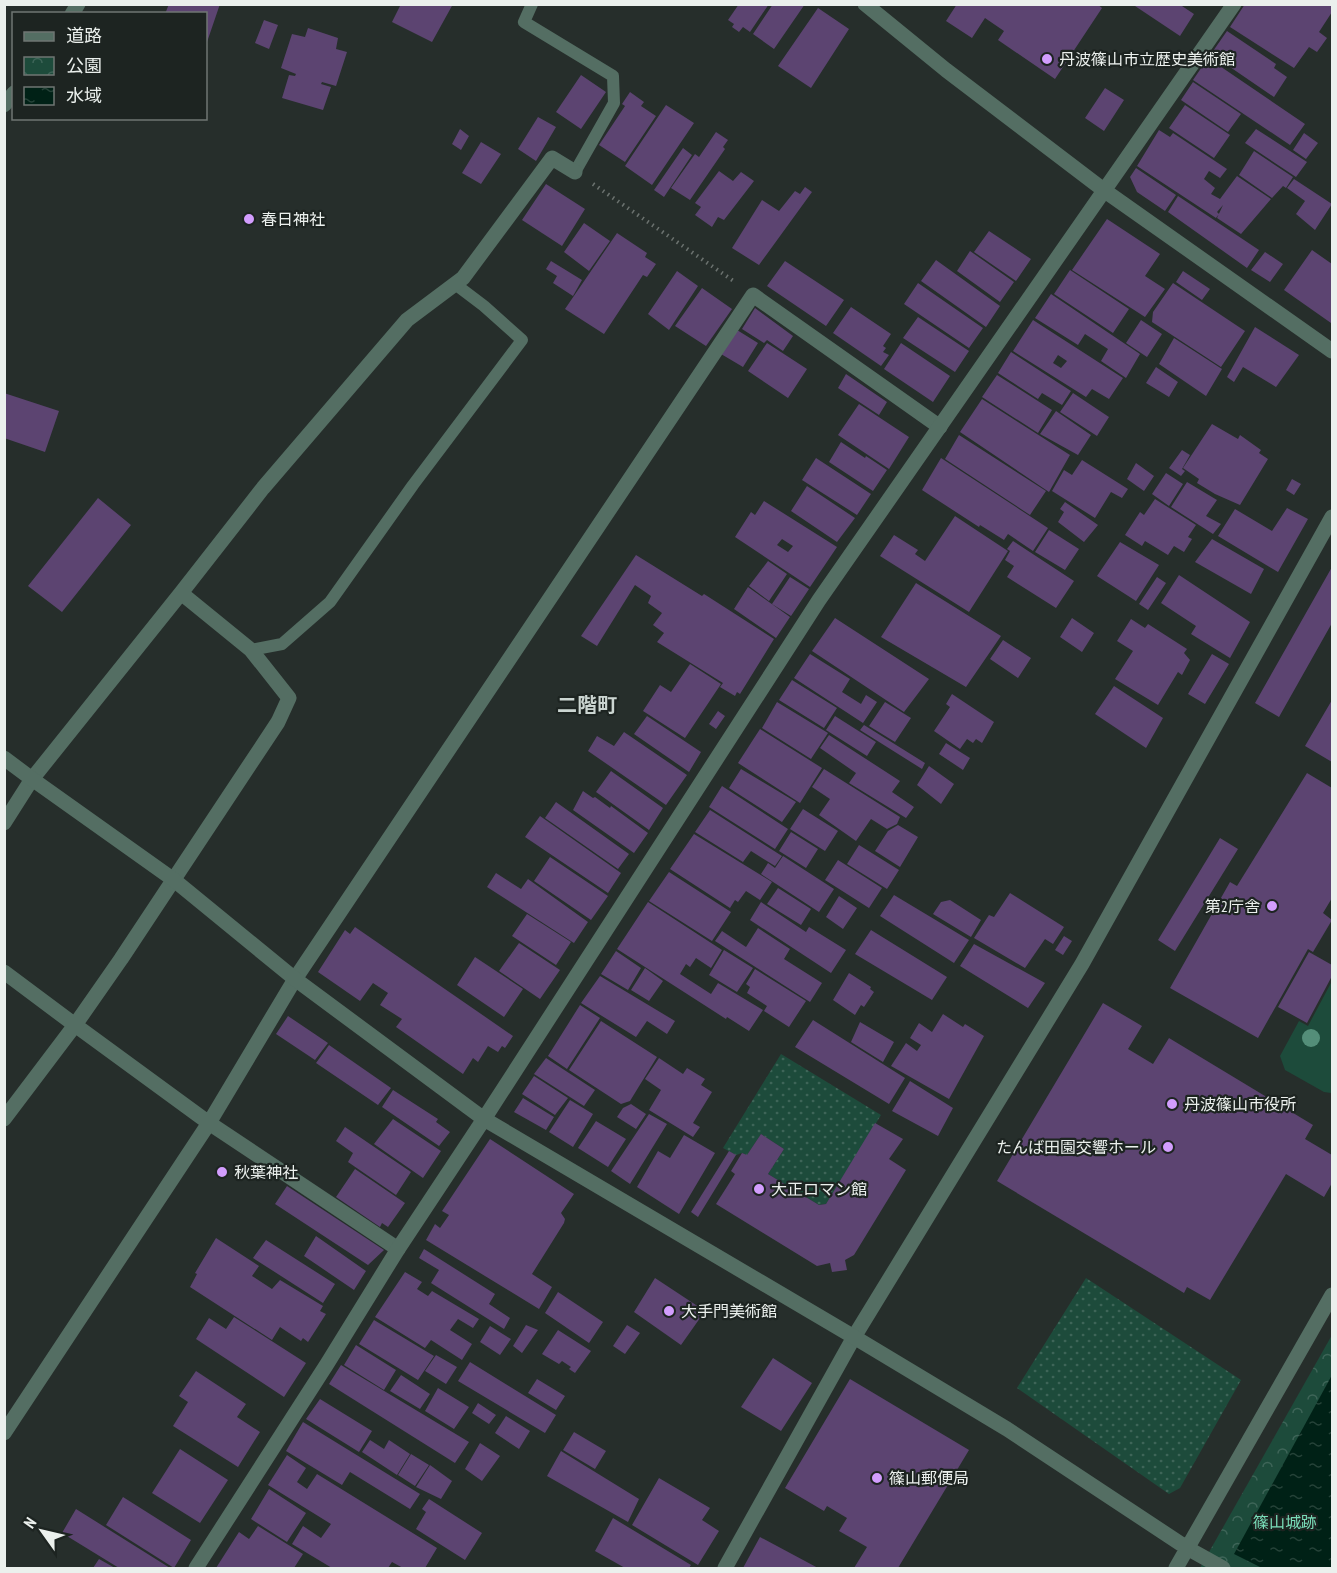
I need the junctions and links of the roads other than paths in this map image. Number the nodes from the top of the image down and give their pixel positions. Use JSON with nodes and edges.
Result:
{"nodes":[{"id":1,"x":532,"y":4,"type":"edge"},
{"id":2,"x":865,"y":4,"type":"edge"},
{"id":3,"x":1234,"y":4,"type":"edge"},
{"id":4,"x":575,"y":172,"type":"joint"},
{"id":5,"x":1105,"y":191,"type":"junction"},
{"id":6,"x":455,"y":284,"type":"junction"},
{"id":7,"x":1332,"y":351,"type":"edge"},
{"id":8,"x":940,"y":427,"type":"junction"},
{"id":9,"x":1332,"y":517,"type":"edge"},
{"id":10,"x":181,"y":593,"type":"junction"},
{"id":11,"x":251,"y":650,"type":"junction"},
{"id":12,"x":4,"y":758,"type":"edge"},
{"id":13,"x":32,"y":779,"type":"junction"},
{"id":14,"x":4,"y":823,"type":"edge"},
{"id":15,"x":174,"y":880,"type":"junction"},
{"id":16,"x":4,"y":972,"type":"edge"},
{"id":17,"x":295,"y":979,"type":"junction"},
{"id":18,"x":75,"y":1025,"type":"junction"},
{"id":19,"x":4,"y":1119,"type":"edge"},
{"id":20,"x":484,"y":1119,"type":"junction"},
{"id":21,"x":209,"y":1123,"type":"junction"},
{"id":22,"x":398,"y":1249,"type":"junction"},
{"id":23,"x":1332,"y":1295,"type":"edge"},
{"id":24,"x":854,"y":1337,"type":"junction"},
{"id":25,"x":4,"y":1433,"type":"edge"},
{"id":26,"x":1187,"y":1548,"type":"junction"},
{"id":27,"x":196,"y":1569,"type":"edge"},
{"id":28,"x":725,"y":1569,"type":"edge"},
{"id":29,"x":1176,"y":1569,"type":"edge"},
{"id":30,"x":1223,"y":1569,"type":"edge"}],
"edges":[{"from":1,"to":4,"type":"lane"},
{"from":2,"to":5,"type":"street"},
{"from":3,"to":5,"type":"street"},
{"from":4,"to":6,"type":"street"},
{"from":5,"to":7,"type":"street"},
{"from":5,"to":8,"type":"street"},
{"from":6,"to":10,"type":"street"},
{"from":6,"to":11,"type":"lane"},
{"from":8,"to":17,"type":"street"},
{"from":8,"to":20,"type":"street"},
{"from":9,"to":24,"type":"street"},
{"from":10,"to":11,"type":"street"},
{"from":10,"to":13,"type":"street"},
{"from":11,"to":15,"type":"street"},
{"from":12,"to":13,"type":"street"},
{"from":13,"to":14,"type":"street"},
{"from":13,"to":15,"type":"street"},
{"from":15,"to":17,"type":"street"},
{"from":15,"to":18,"type":"street"},
{"from":16,"to":18,"type":"street"},
{"from":17,"to":20,"type":"street"},
{"from":17,"to":21,"type":"street"},
{"from":18,"to":19,"type":"street"},
{"from":18,"to":21,"type":"street"},
{"from":20,"to":22,"type":"street"},
{"from":20,"to":24,"type":"street"},
{"from":21,"to":22,"type":"street"},
{"from":21,"to":25,"type":"street"},
{"from":22,"to":27,"type":"street"},
{"from":23,"to":26,"type":"street"},
{"from":24,"to":26,"type":"street"},
{"from":24,"to":28,"type":"street"},
{"from":26,"to":29,"type":"street"},
{"from":26,"to":30,"type":"street"}]}
